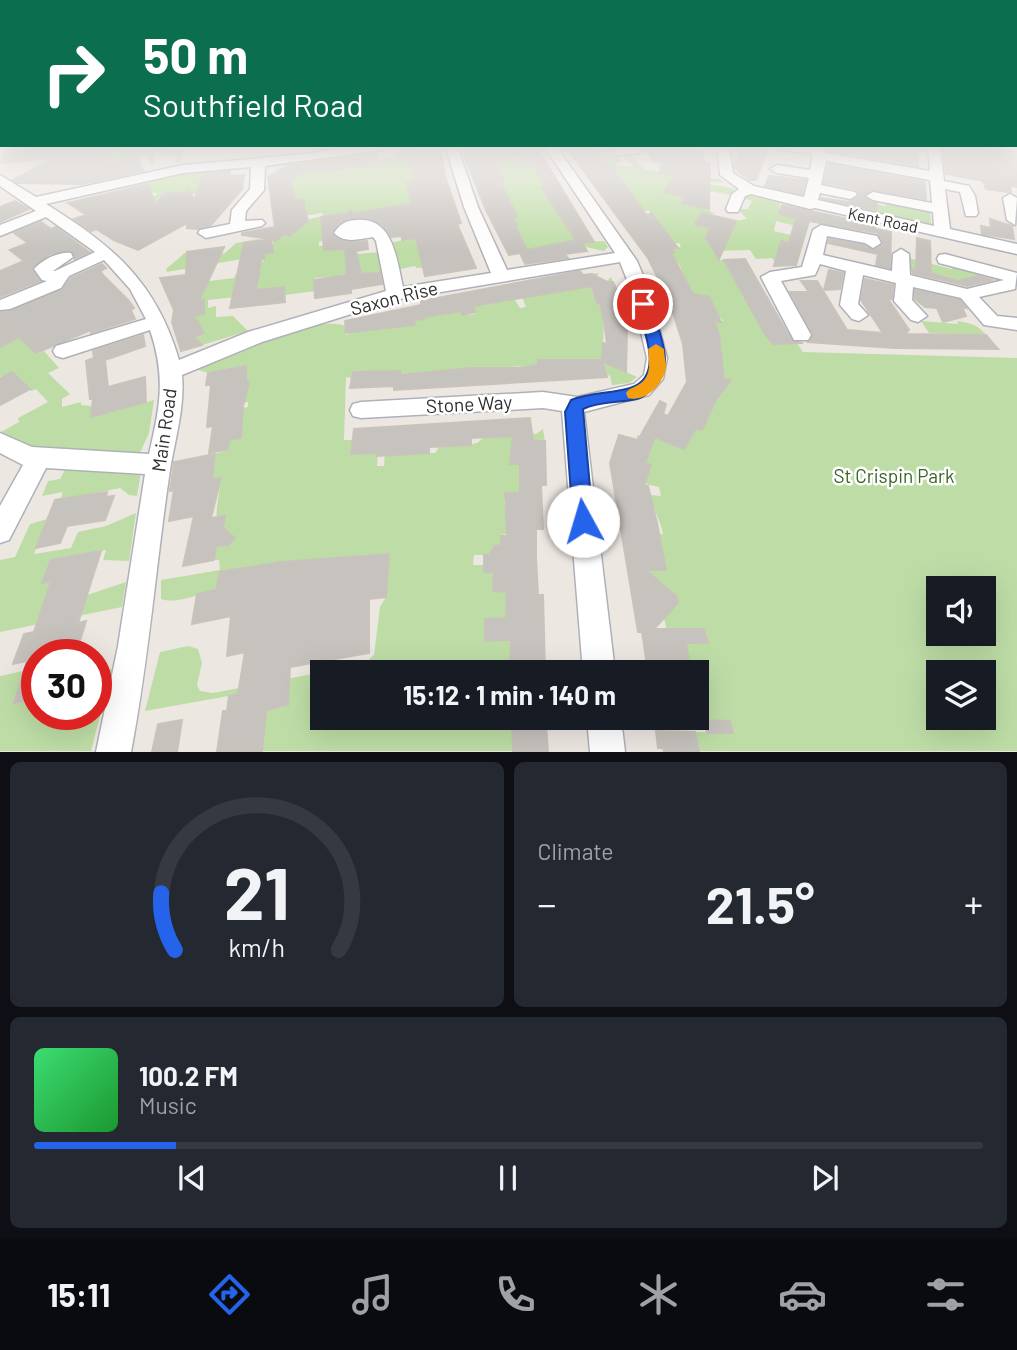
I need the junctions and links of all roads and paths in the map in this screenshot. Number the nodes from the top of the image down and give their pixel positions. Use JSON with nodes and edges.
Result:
{"nodes":[{"id":1,"x":138,"y":181,"type":"edge"},
{"id":2,"x":257,"y":181,"type":"edge"},
{"id":3,"x":463,"y":181,"type":"edge"},
{"id":4,"x":574,"y":181,"type":"edge"},
{"id":5,"x":737,"y":181,"type":"edge"},
{"id":6,"x":939,"y":181,"type":"joint"},
{"id":7,"x":815,"y":182,"type":"joint"},
{"id":8,"x":3,"y":185,"type":"edge"},
{"id":9,"x":749,"y":189,"type":"junction"},
{"id":10,"x":850,"y":195,"type":"dead end"},
{"id":11,"x":873,"y":196,"type":"dead end"},
{"id":12,"x":810,"y":205,"type":"junction"},
{"id":13,"x":42,"y":207,"type":"junction"},
{"id":14,"x":733,"y":209,"type":"dead end"},
{"id":15,"x":941,"y":209,"type":"junction"},
{"id":16,"x":971,"y":213,"type":"dead end"},
{"id":17,"x":257,"y":223,"type":"dead end"},
{"id":18,"x":237,"y":226,"type":"junction"},
{"id":19,"x":0,"y":230,"type":"edge"},
{"id":20,"x":377,"y":232,"type":"dead end"},
{"id":21,"x":942,"y":232,"type":"junction"},
{"id":22,"x":206,"y":233,"type":"dead end"},
{"id":23,"x":873,"y":243,"type":"dead end"},
{"id":24,"x":1014,"y":248,"type":"edge"},
{"id":25,"x":105,"y":254,"type":"junction"},
{"id":26,"x":900,"y":254,"type":"dead end"},
{"id":27,"x":624,"y":256,"type":"junction"},
{"id":28,"x":65,"y":257,"type":"dead end"},
{"id":29,"x":814,"y":258,"type":"junction"},
{"id":30,"x":945,"y":259,"type":"dead end"},
{"id":31,"x":855,"y":268,"type":"junction"},
{"id":32,"x":501,"y":276,"type":"junction"},
{"id":33,"x":58,"y":277,"type":"junction"},
{"id":34,"x":1016,"y":279,"type":"edge"},
{"id":35,"x":903,"y":280,"type":"junction"},
{"id":36,"x":396,"y":294,"type":"junction"},
{"id":37,"x":967,"y":294,"type":"junction"},
{"id":38,"x":4,"y":305,"type":"dead end"},
{"id":39,"x":859,"y":315,"type":"dead end"},
{"id":40,"x":918,"y":316,"type":"dead end"},
{"id":41,"x":155,"y":322,"type":"junction"},
{"id":42,"x":1017,"y":324,"type":"edge"},
{"id":43,"x":801,"y":335,"type":"dead end"},
{"id":44,"x":63,"y":351,"type":"dead end"},
{"id":45,"x":171,"y":371,"type":"junction"},
{"id":46,"x":577,"y":405,"type":"junction"},
{"id":47,"x":361,"y":410,"type":"dead end"},
{"id":48,"x":0,"y":442,"type":"edge"},
{"id":49,"x":39,"y":458,"type":"junction"},
{"id":50,"x":159,"y":465,"type":"junction"},
{"id":51,"x":0,"y":531,"type":"edge"},
{"id":52,"x":598,"y":660,"type":"edge"},
{"id":53,"x":605,"y":730,"type":"edge"},
{"id":54,"x":113,"y":751,"type":"edge"},
{"id":55,"x":608,"y":751,"type":"edge"}],
"edges":[{"from":1,"to":13,"type":"street"},
{"from":2,"to":18,"type":"street"},
{"from":3,"to":32,"type":"street"},
{"from":4,"to":27,"type":"street"},
{"from":5,"to":9,"type":"street"},
{"from":6,"to":15,"type":"street"},
{"from":6,"to":16,"type":"street"},
{"from":7,"to":10,"type":"street"},
{"from":7,"to":12,"type":"street"},
{"from":8,"to":13,"type":"street","name":"Main Road"},
{"from":9,"to":12,"type":"street","name":"Kent Road"},
{"from":9,"to":14,"type":"street"},
{"from":11,"to":15,"type":"street"},
{"from":12,"to":21,"type":"street","name":"Kent Road"},
{"from":13,"to":19,"type":"street"},
{"from":13,"to":25,"type":"street","name":"Main Road"},
{"from":15,"to":21,"type":"street"},
{"from":17,"to":18,"type":"street"},
{"from":18,"to":22,"type":"street"},
{"from":20,"to":36,"type":"street"},
{"from":21,"to":24,"type":"street","name":"Kent Road"},
{"from":23,"to":29,"type":"street"},
{"from":24,"to":34,"type":"street"},
{"from":25,"to":33,"type":"street"},
{"from":25,"to":41,"type":"street","name":"Main Road"},
{"from":26,"to":35,"type":"street"},
{"from":27,"to":32,"type":"street","name":"Saxon Rise"},
{"from":27,"to":46,"type":"street"},
{"from":28,"to":33,"type":"street"},
{"from":29,"to":31,"type":"street"},
{"from":29,"to":43,"type":"street"},
{"from":30,"to":34,"type":"street"},
{"from":31,"to":35,"type":"street"},
{"from":31,"to":39,"type":"street"},
{"from":32,"to":36,"type":"street","name":"Saxon Rise"},
{"from":33,"to":38,"type":"street"},
{"from":34,"to":37,"type":"street"},
{"from":35,"to":37,"type":"street"},
{"from":35,"to":40,"type":"street"},
{"from":36,"to":45,"type":"street","name":"Saxon Rise"},
{"from":37,"to":42,"type":"street"},
{"from":41,"to":44,"type":"street"},
{"from":41,"to":45,"type":"street","name":"Main Road"},
{"from":45,"to":50,"type":"street","name":"Main Road"},
{"from":46,"to":47,"type":"street","name":"Stone Way"},
{"from":46,"to":52,"type":"street"},
{"from":48,"to":49,"type":"street"},
{"from":49,"to":50,"type":"street"},
{"from":49,"to":51,"type":"street"},
{"from":50,"to":54,"type":"street","name":"Main Road"},
{"from":53,"to":55,"type":"street"}]}
